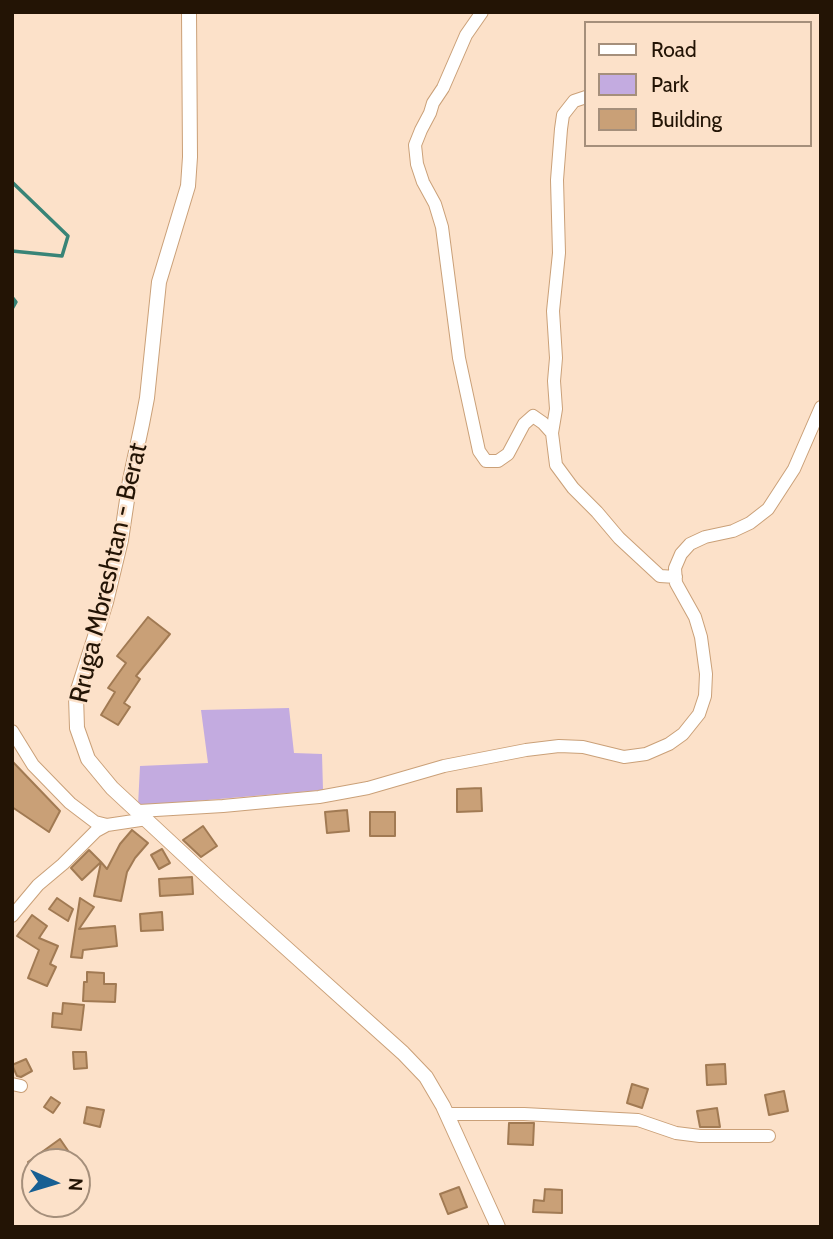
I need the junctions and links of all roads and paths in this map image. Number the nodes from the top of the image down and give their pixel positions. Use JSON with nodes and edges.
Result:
{"nodes":[{"id":1,"x":190,"y":12,"type":"edge"},
{"id":2,"x":482,"y":12,"type":"edge"},
{"id":3,"x":584,"y":98,"type":"edge"},
{"id":4,"x":821,"y":407,"type":"edge"},
{"id":5,"x":552,"y":433,"type":"junction"},
{"id":6,"x":676,"y":577,"type":"junction"},
{"id":7,"x":12,"y":731,"type":"edge"},
{"id":8,"x":143,"y":815,"type":"junction"},
{"id":9,"x":107,"y":825,"type":"junction"},
{"id":10,"x":12,"y":916,"type":"edge"},
{"id":11,"x":447,"y":1114,"type":"junction"},
{"id":12,"x":769,"y":1136,"type":"dead end"},
{"id":13,"x":498,"y":1227,"type":"edge"}],
"edges":[{"from":1,"to":8,"type":"street","name":"Rruga Mbreshtan - Berat"},
{"from":2,"to":5,"type":"street"},
{"from":3,"to":5,"type":"street"},
{"from":4,"to":6,"type":"street"},
{"from":5,"to":6,"type":"street"},
{"from":6,"to":8,"type":"street"},
{"from":7,"to":9,"type":"street"},
{"from":8,"to":9,"type":"street"},
{"from":8,"to":11,"type":"street","name":"Rruga Mbreshtan - Berat"},
{"from":9,"to":10,"type":"street"},
{"from":11,"to":12,"type":"street"},
{"from":11,"to":13,"type":"street","name":"Rruga Mbreshtan - Berat"}]}
